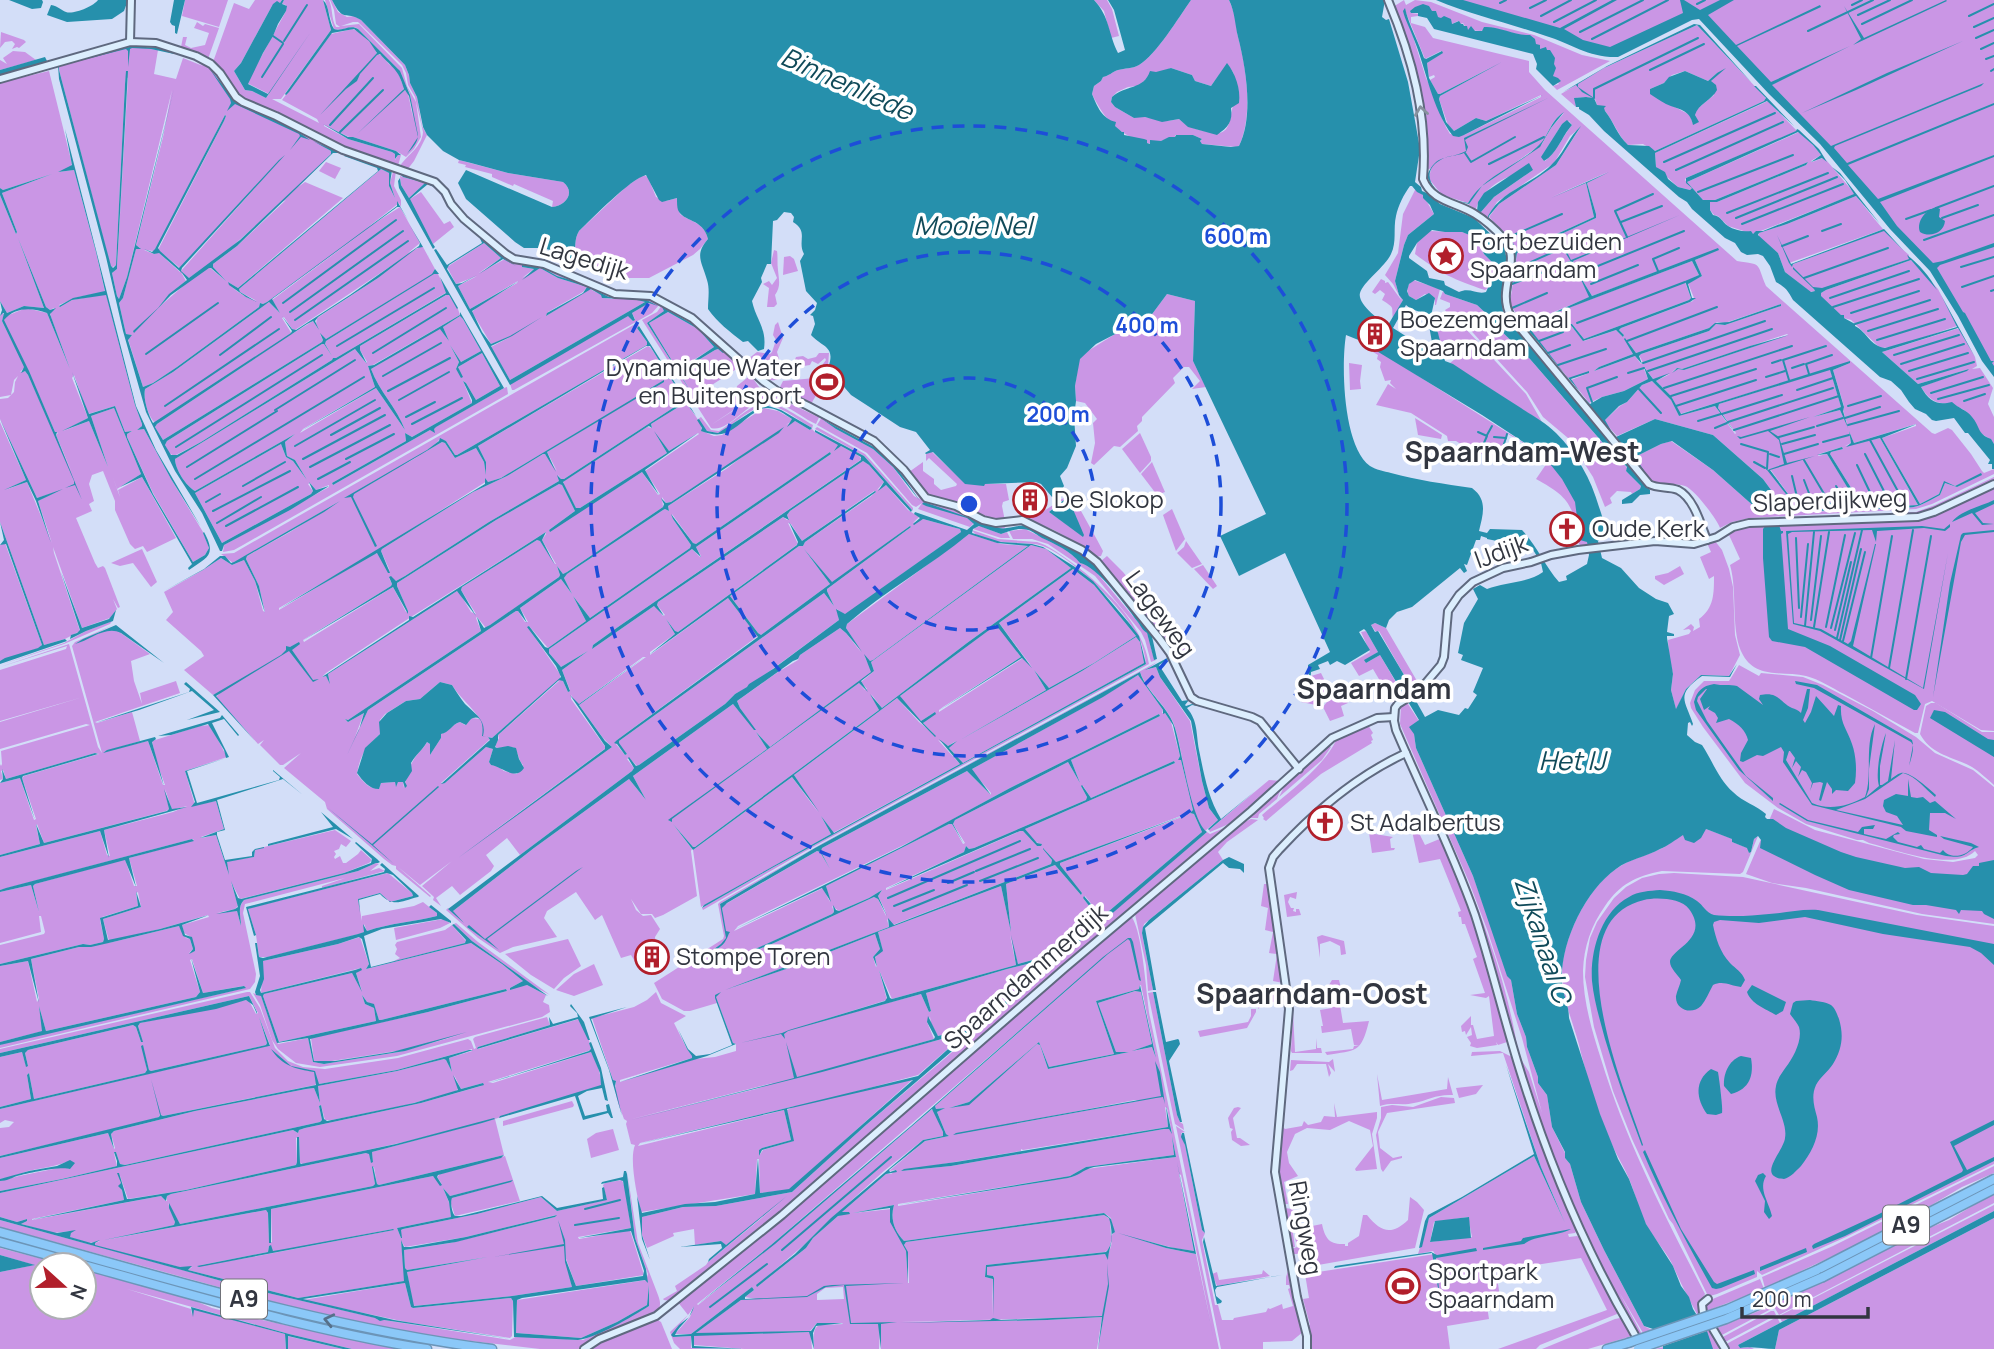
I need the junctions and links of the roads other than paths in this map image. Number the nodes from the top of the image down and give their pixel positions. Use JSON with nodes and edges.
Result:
{"nodes":[{"id":1,"x":131,"y":0,"type":"edge"},
{"id":2,"x":1388,"y":0,"type":"edge"},
{"id":3,"x":130,"y":41,"type":"junction"},
{"id":4,"x":0,"y":79,"type":"edge"},
{"id":5,"x":1994,"y":484,"type":"edge"},
{"id":6,"x":1022,"y":520,"type":"joint"},
{"id":7,"x":1707,"y":540,"type":"junction"},
{"id":8,"x":1394,"y":716,"type":"junction"},
{"id":9,"x":1406,"y":753,"type":"junction"},
{"id":10,"x":1299,"y":769,"type":"junction"},
{"id":11,"x":1994,"y":1179,"type":"edge"},
{"id":12,"x":1994,"y":1189,"type":"edge"},
{"id":13,"x":0,"y":1233,"type":"edge"},
{"id":14,"x":0,"y":1242,"type":"edge"},
{"id":15,"x":33,"y":1251,"type":"edge"},
{"id":16,"x":98,"y":1269,"type":"edge"},
{"id":17,"x":1820,"y":1273,"type":"junction"},
{"id":18,"x":1708,"y":1299,"type":"dead end"},
{"id":19,"x":1703,"y":1313,"type":"dead end"},
{"id":20,"x":1713,"y":1329,"type":"dead end"},
{"id":21,"x":1635,"y":1335,"type":"dead end"},
{"id":22,"x":427,"y":1349,"type":"edge"},
{"id":23,"x":492,"y":1349,"type":"edge"},
{"id":24,"x":584,"y":1349,"type":"edge"},
{"id":25,"x":1307,"y":1349,"type":"edge"},
{"id":26,"x":1607,"y":1349,"type":"edge"},
{"id":27,"x":1638,"y":1349,"type":"edge"},
{"id":28,"x":1725,"y":1349,"type":"edge"}],
"edges":[{"from":1,"to":3,"type":"street"},
{"from":7,"to":2,"type":"street","one_way":true},
{"from":3,"to":4,"type":"street"},
{"from":3,"to":6,"type":"street","name":"Lagedijk"},
{"from":5,"to":7,"type":"street","name":"Slaperdijkweg"},
{"from":6,"to":10,"type":"street","name":"Lageweg"},
{"from":7,"to":8,"type":"street","name":"IJdijk"},
{"from":8,"to":9,"type":"street"},
{"from":8,"to":10,"type":"street","name":"Spaarndammerdijk"},
{"from":9,"to":21,"type":"street"},
{"from":9,"to":25,"type":"street","name":"Ringweg"},
{"from":10,"to":24,"type":"street","name":"Spaarndammerdijk"},
{"from":11,"to":17,"type":"highway","number":"A9"},
{"from":12,"to":17,"type":"highway","number":"A9"},
{"from":23,"to":13,"type":"highway","number":"A9","one_way":true},
{"from":14,"to":15,"type":"highway","number":"A9"},
{"from":16,"to":22,"type":"highway","number":"A9"},
{"from":17,"to":26,"type":"highway","number":"A9","bridge":true},
{"from":17,"to":27,"type":"highway","number":"A9","bridge":true},
{"from":18,"to":19,"type":"street"},
{"from":20,"to":28,"type":"street"}]}
